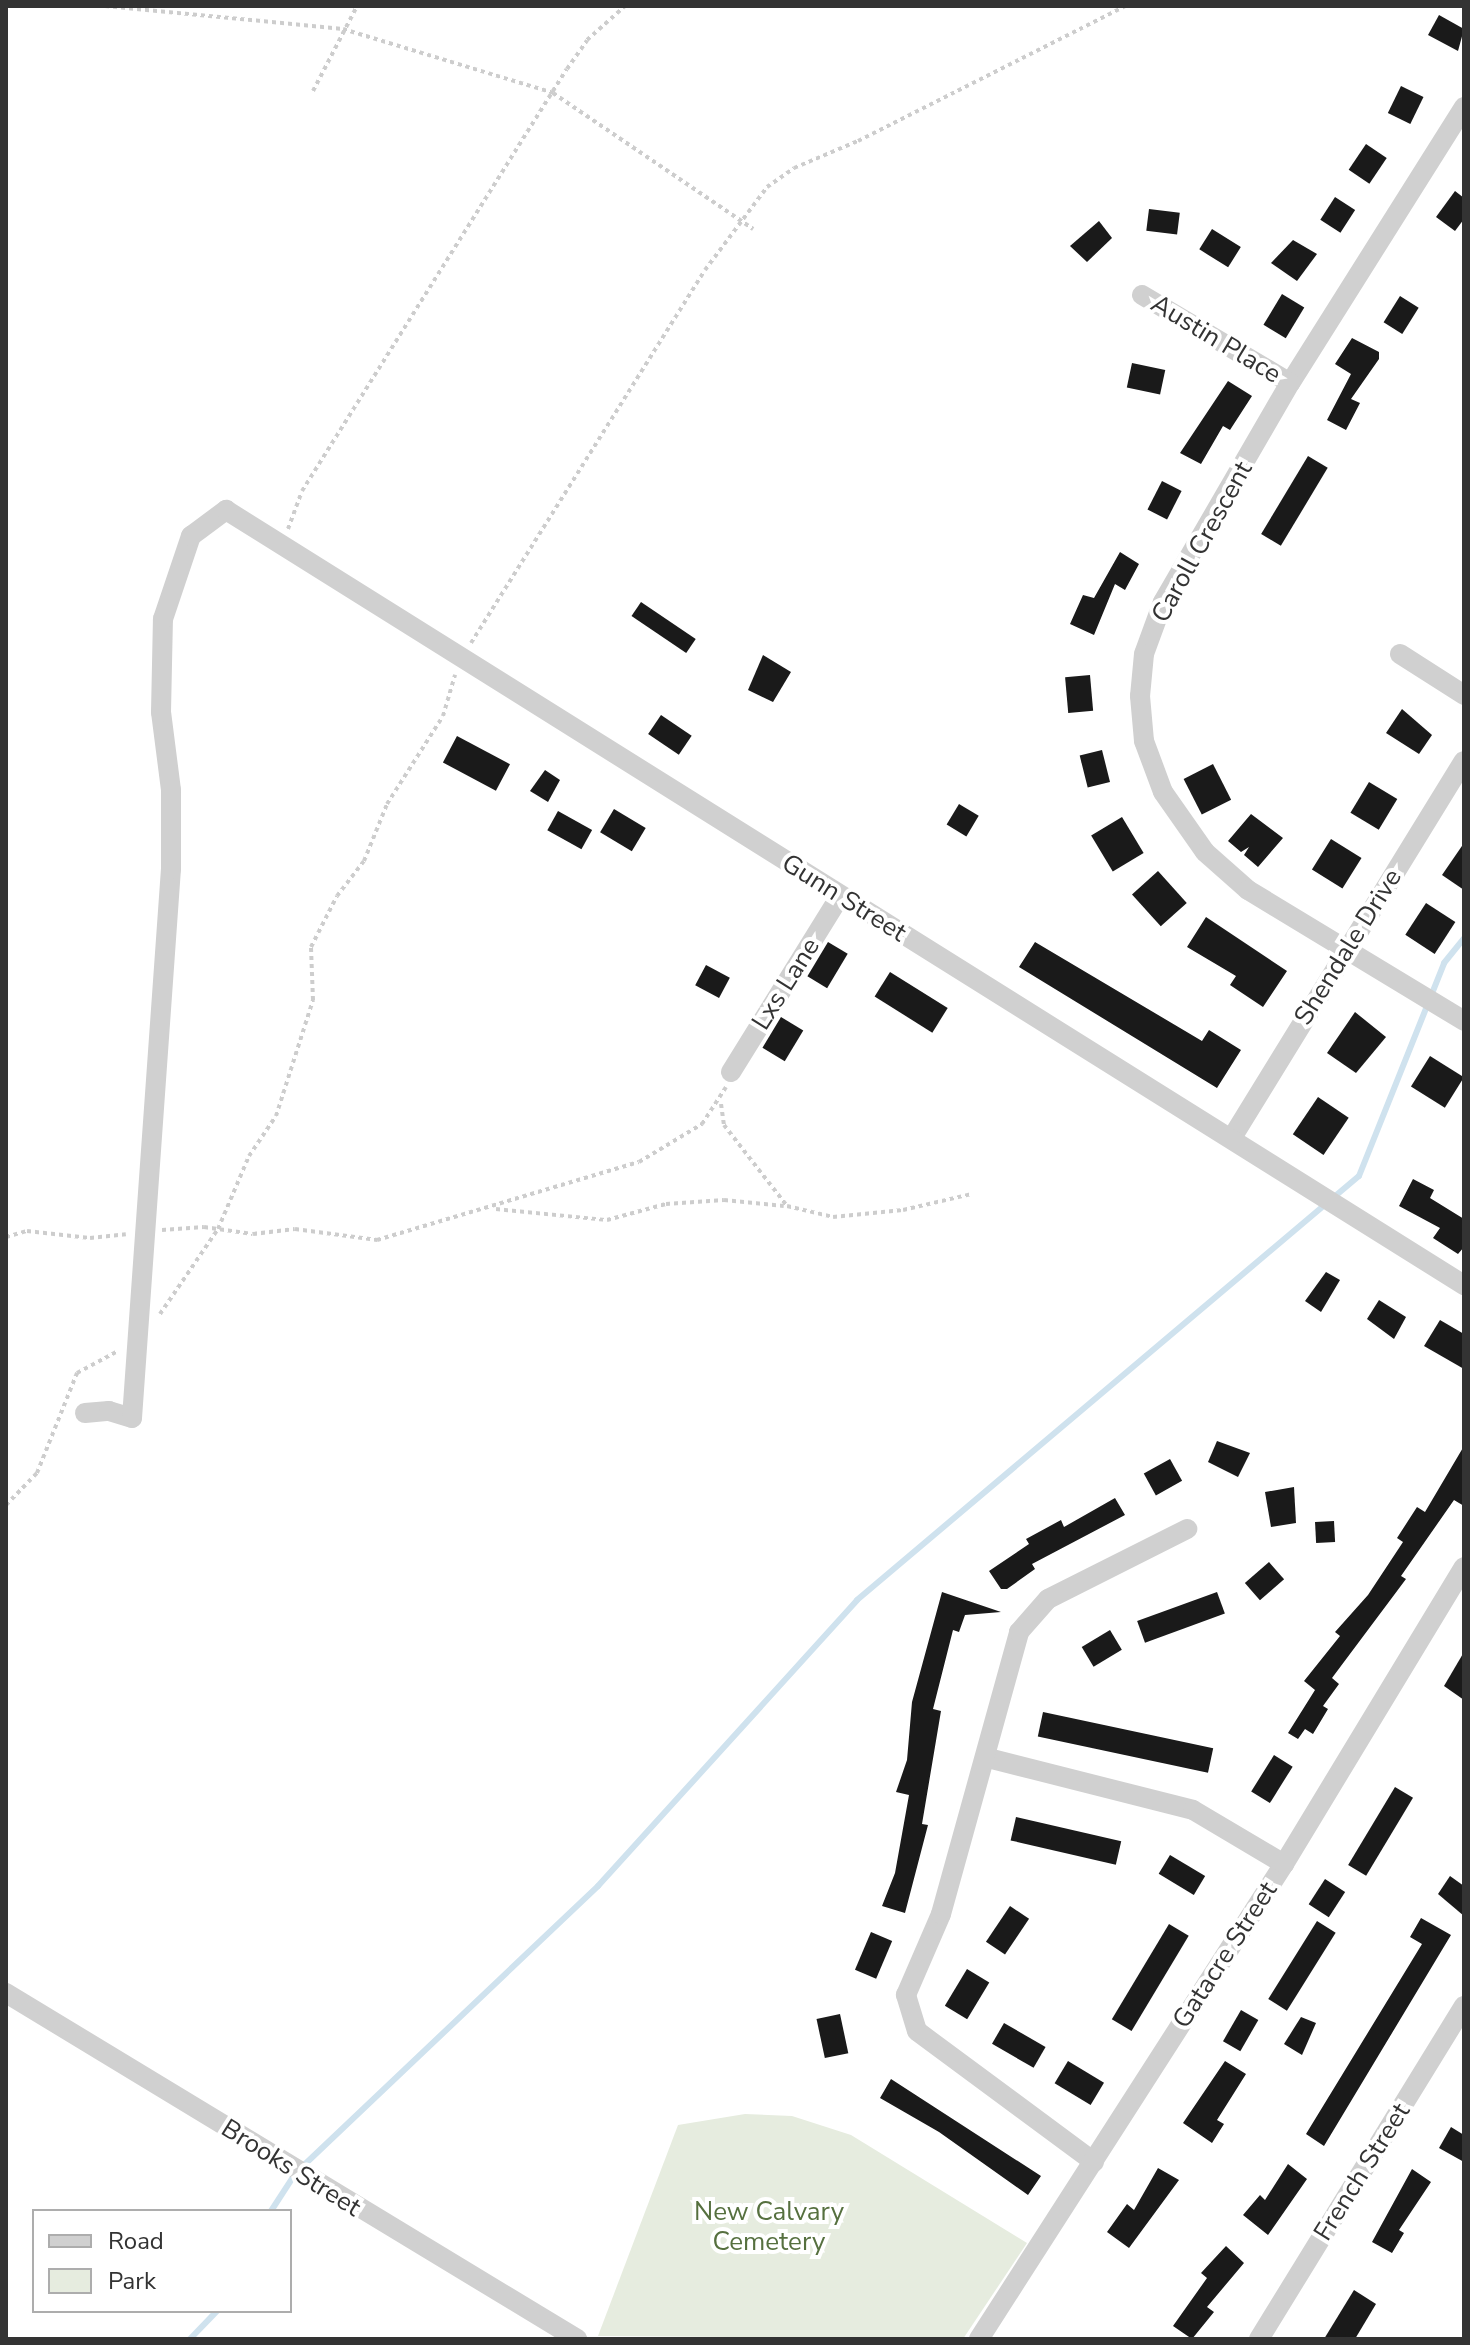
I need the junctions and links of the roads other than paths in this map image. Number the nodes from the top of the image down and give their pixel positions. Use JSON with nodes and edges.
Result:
{"nodes":[{"id":1,"x":1464,"y":107,"type":"edge"},
{"id":2,"x":1142,"y":295,"type":"dead end"},
{"id":3,"x":1290,"y":383,"type":"junction"},
{"id":4,"x":1400,"y":654,"type":"dead end"},
{"id":5,"x":1464,"y":695,"type":"edge"},
{"id":6,"x":1464,"y":761,"type":"edge"},
{"id":7,"x":840,"y":896,"type":"junction"},
{"id":8,"x":1345,"y":950,"type":"junction"},
{"id":9,"x":1464,"y":1021,"type":"edge"},
{"id":10,"x":731,"y":1072,"type":"road end"},
{"id":11,"x":1233,"y":1136,"type":"junction"},
{"id":12,"x":1464,"y":1285,"type":"edge"},
{"id":13,"x":85,"y":1413,"type":"dead end"},
{"id":14,"x":1187,"y":1529,"type":"dead end"},
{"id":15,"x":1464,"y":1567,"type":"edge"},
{"id":16,"x":988,"y":1758,"type":"junction"},
{"id":17,"x":1284,"y":1864,"type":"junction"},
{"id":18,"x":6,"y":1993,"type":"edge"},
{"id":19,"x":1464,"y":2006,"type":"edge"},
{"id":20,"x":1094,"y":2162,"type":"junction"},
{"id":21,"x":577,"y":2339,"type":"edge"},
{"id":22,"x":979,"y":2339,"type":"edge"},
{"id":23,"x":1259,"y":2339,"type":"edge"}],
"edges":[{"from":1,"to":3,"type":"street","name":"Caroll Crescent"},
{"from":2,"to":3,"type":"street","name":"Austin Place"},
{"from":3,"to":8,"type":"street","name":"Caroll Crescent"},
{"from":4,"to":5,"type":"street"},
{"from":6,"to":8,"type":"street","name":"Shendale Drive"},
{"from":7,"to":10,"type":"street","name":"Lxs Lane"},
{"from":7,"to":11,"type":"street","name":"Gunn Street"},
{"from":7,"to":13,"type":"street","name":"Gunn Street"},
{"from":8,"to":9,"type":"street","name":"Caroll Crescent"},
{"from":8,"to":11,"type":"street","name":"Shendale Drive"},
{"from":11,"to":12,"type":"street","name":"Gunn Street"},
{"from":14,"to":16,"type":"street"},
{"from":15,"to":17,"type":"street","name":"Gatacre Street"},
{"from":16,"to":17,"type":"street"},
{"from":16,"to":20,"type":"street"},
{"from":17,"to":20,"type":"street","name":"Gatacre Street"},
{"from":18,"to":21,"type":"street","name":"Brooks Street"},
{"from":19,"to":23,"type":"street","name":"French Street"},
{"from":20,"to":22,"type":"street","name":"Gatacre Street"}]}
